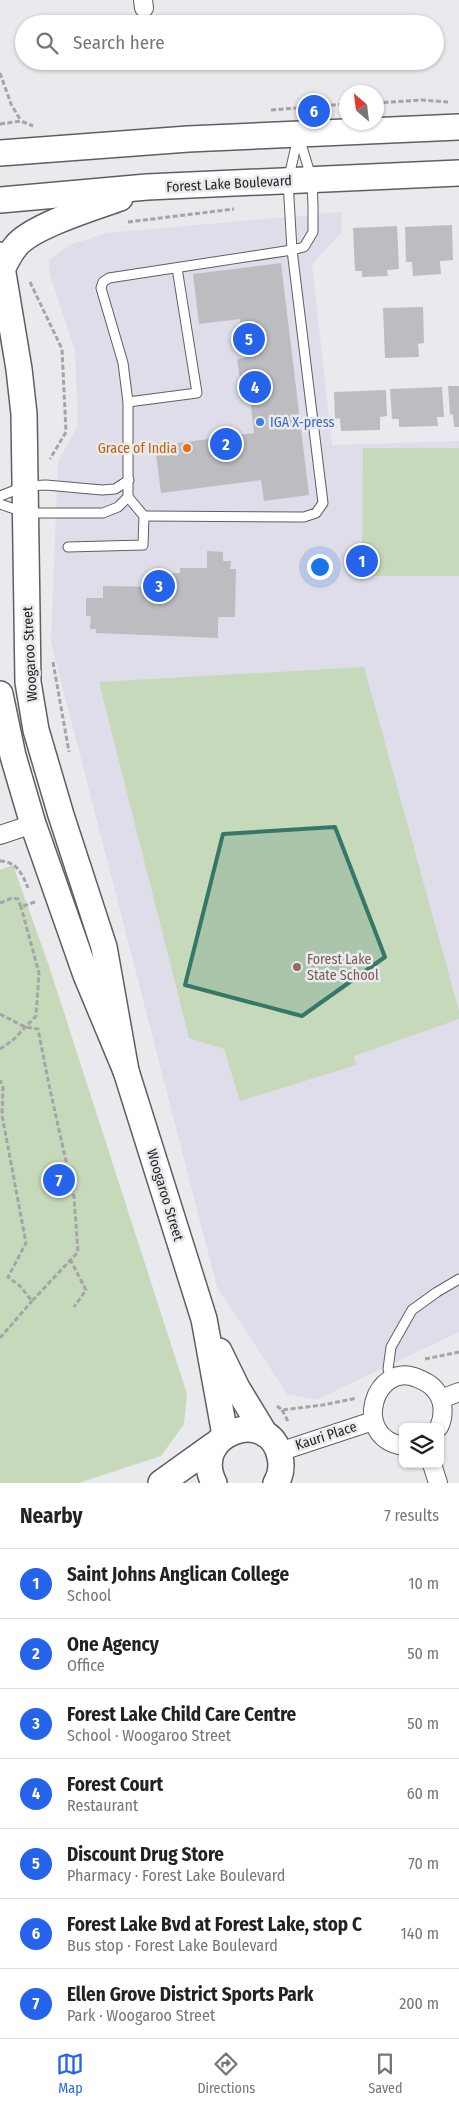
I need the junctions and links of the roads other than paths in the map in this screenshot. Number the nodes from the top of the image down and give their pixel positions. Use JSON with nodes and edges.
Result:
{"nodes":[{"id":1,"x":459,"y":127,"type":"edge"},
{"id":2,"x":299,"y":135,"type":"junction"},
{"id":3,"x":0,"y":153,"type":"edge"},
{"id":4,"x":459,"y":173,"type":"edge"},
{"id":5,"x":300,"y":180,"type":"junction"},
{"id":6,"x":148,"y":187,"type":"junction"},
{"id":7,"x":0,"y":200,"type":"edge"},
{"id":8,"x":292,"y":250,"type":"junction"},
{"id":9,"x":1,"y":262,"type":"edge"},
{"id":10,"x":178,"y":268,"type":"junction"},
{"id":11,"x":128,"y":402,"type":"junction"},
{"id":12,"x":129,"y":480,"type":"junction"},
{"id":13,"x":36,"y":486,"type":"junction"},
{"id":14,"x":0,"y":496,"type":"edge"},
{"id":15,"x":128,"y":498,"type":"junction"},
{"id":16,"x":0,"y":504,"type":"edge"},
{"id":17,"x":26,"y":513,"type":"junction"},
{"id":18,"x":144,"y":516,"type":"junction"},
{"id":19,"x":68,"y":547,"type":"dead end"},
{"id":20,"x":0,"y":694,"type":"edge"},
{"id":21,"x":61,"y":816,"type":"junction"},
{"id":22,"x":33,"y":824,"type":"junction"},
{"id":23,"x":0,"y":835,"type":"edge"},
{"id":24,"x":126,"y":1072,"type":"junction"},
{"id":25,"x":459,"y":1279,"type":"edge"},
{"id":26,"x":204,"y":1319,"type":"junction"},
{"id":27,"x":390,"y":1374,"type":"junction"},
{"id":28,"x":459,"y":1392,"type":"edge"},
{"id":29,"x":441,"y":1399,"type":"junction"},
{"id":30,"x":373,"y":1421,"type":"junction"},
{"id":31,"x":440,"y":1423,"type":"edge"},
{"id":32,"x":220,"y":1440,"type":"junction"},
{"id":33,"x":272,"y":1443,"type":"junction"},
{"id":34,"x":399,"y":1444,"type":"edge"},
{"id":35,"x":433,"y":1468,"type":"edge"},
{"id":36,"x":278,"y":1481,"type":"edge"},
{"id":37,"x":161,"y":1483,"type":"edge"},
{"id":38,"x":214,"y":1483,"type":"edge"},
{"id":39,"x":438,"y":1483,"type":"edge"}],
"edges":[{"from":1,"to":2,"type":"main road"},
{"from":2,"to":3,"type":"main road"},
{"from":2,"to":5,"type":"lane"},
{"from":2,"to":5,"type":"lane"},
{"from":4,"to":5,"type":"main road","name":"Forest Lake Boulevard"},
{"from":5,"to":6,"type":"main road","name":"Forest Lake Boulevard"},
{"from":5,"to":8,"type":"lane"},
{"from":5,"to":8,"type":"lane"},
{"from":6,"to":7,"type":"main road","name":"Forest Lake Boulevard"},
{"from":6,"to":9,"type":"main road"},
{"from":8,"to":10,"type":"lane"},
{"from":8,"to":18,"type":"lane"},
{"from":9,"to":13,"type":"main road","name":"Woogaroo Street"},
{"from":10,"to":11,"type":"lane"},
{"from":10,"to":11,"type":"lane"},
{"from":11,"to":12,"type":"lane"},
{"from":12,"to":13,"type":"lane"},
{"from":12,"to":15,"type":"lane"},
{"from":13,"to":14,"type":"lane"},
{"from":13,"to":17,"type":"main road","name":"Woogaroo Street"},
{"from":15,"to":17,"type":"lane"},
{"from":15,"to":18,"type":"lane"},
{"from":16,"to":17,"type":"lane"},
{"from":17,"to":21,"type":"main road","name":"Woogaroo Street"},
{"from":18,"to":19,"type":"lane"},
{"from":20,"to":22,"type":"main road","name":"Woogaroo Street"},
{"from":21,"to":22,"type":"main road"},
{"from":21,"to":24,"type":"main road","name":"Woogaroo Street"},
{"from":22,"to":23,"type":"street"},
{"from":22,"to":24,"type":"main road","name":"Woogaroo Street"},
{"from":24,"to":26,"type":"main road","name":"Woogaroo Street"},
{"from":25,"to":27,"type":"lane"},
{"from":26,"to":32,"type":"main road","name":"Woogaroo Street"},
{"from":26,"to":33,"type":"main road","name":"Woogaroo Street"},
{"from":27,"to":29,"type":"street"},
{"from":27,"to":30,"type":"street"},
{"from":28,"to":29,"type":"street"},
{"from":29,"to":31,"type":"street"},
{"from":30,"to":33,"type":"street","name":"Kauri Place"},
{"from":30,"to":34,"type":"street"},
{"from":32,"to":33,"type":"main road"},
{"from":32,"to":37,"type":"main road"},
{"from":32,"to":38,"type":"main road"},
{"from":33,"to":36,"type":"main road"},
{"from":35,"to":39,"type":"street"}]}
